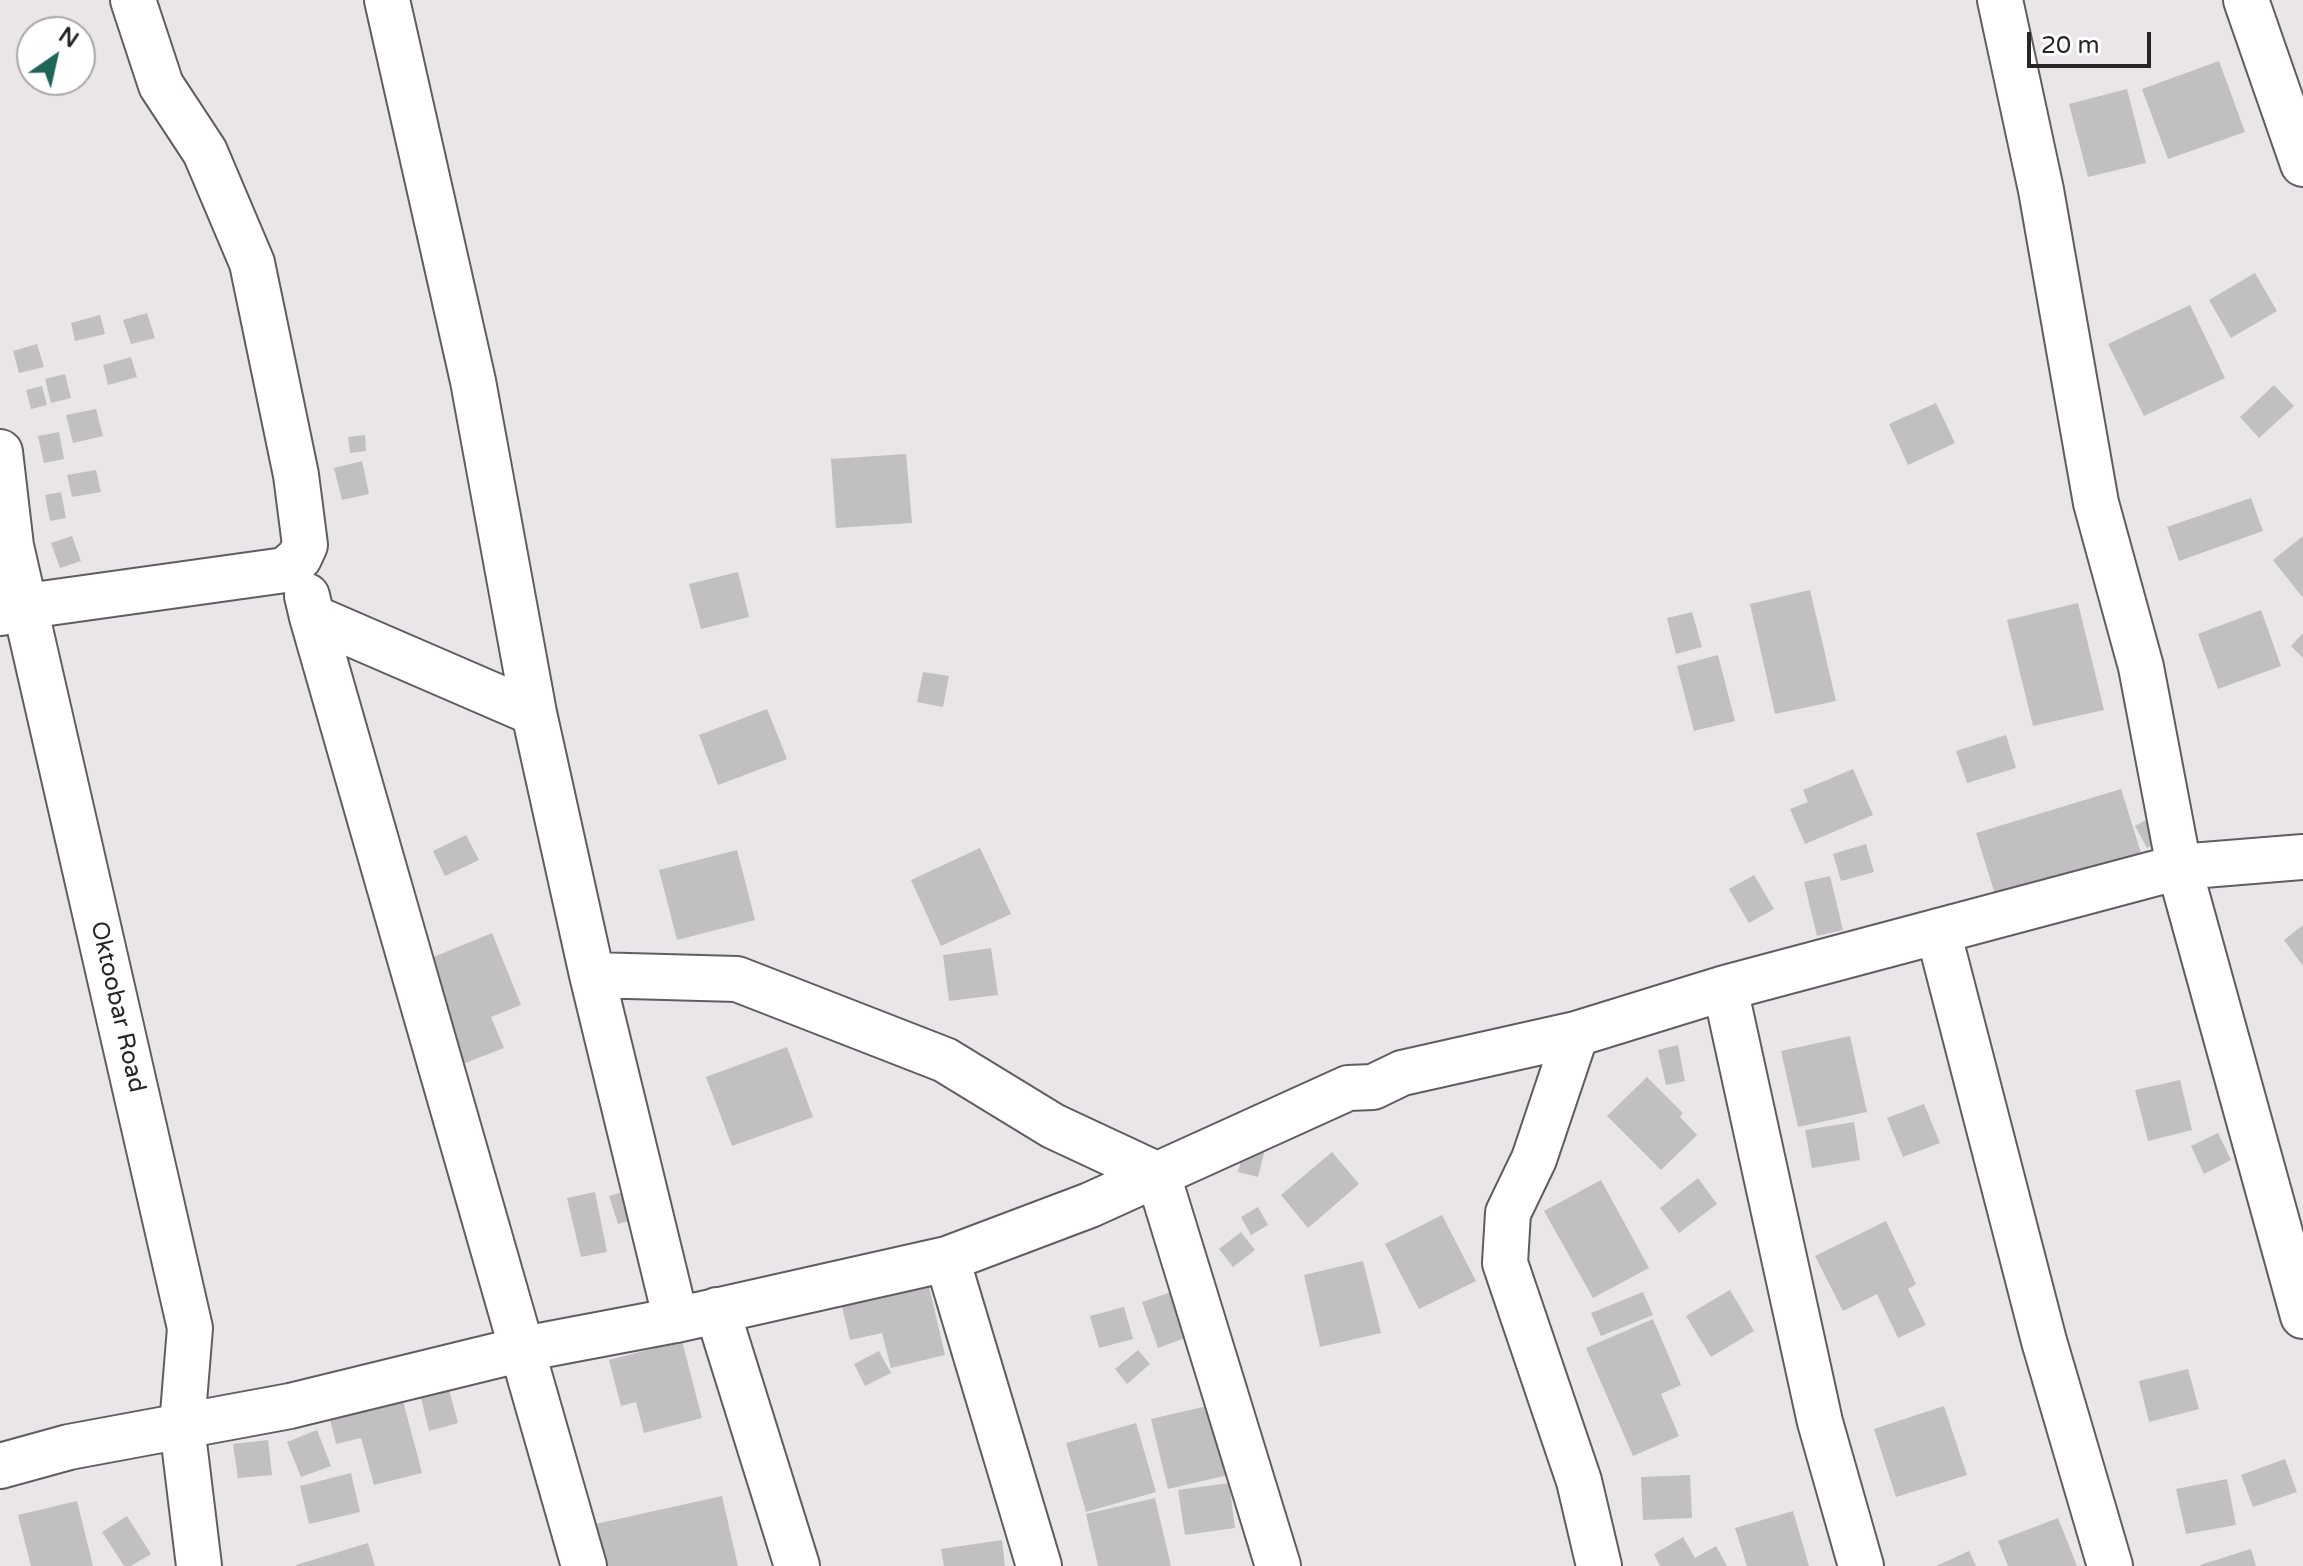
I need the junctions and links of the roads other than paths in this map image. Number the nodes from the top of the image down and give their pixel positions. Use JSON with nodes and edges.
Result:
{"nodes":[{"id":1,"x":133,"y":0,"type":"edge"},
{"id":2,"x":387,"y":0,"type":"edge"},
{"id":3,"x":2000,"y":0,"type":"edge"},
{"id":4,"x":2246,"y":0,"type":"edge"},
{"id":5,"x":2303,"y":164,"type":"edge"},
{"id":6,"x":0,"y":452,"type":"edge"},
{"id":7,"x":299,"y":558,"type":"junction"},
{"id":8,"x":13,"y":610,"type":"edge"},
{"id":9,"x":312,"y":617,"type":"junction"},
{"id":10,"x":534,"y":713,"type":"junction"},
{"id":11,"x":2303,"y":857,"type":"edge"},
{"id":12,"x":2179,"y":867,"type":"junction"},
{"id":13,"x":1938,"y":931,"type":"junction"},
{"id":14,"x":592,"y":975,"type":"junction"},
{"id":15,"x":1725,"y":988,"type":"junction"},
{"id":16,"x":1576,"y":1034,"type":"junction"},
{"id":17,"x":1158,"y":1175,"type":"junction"},
{"id":18,"x":947,"y":1259,"type":"junction"},
{"id":19,"x":696,"y":1315,"type":"junction"},
{"id":20,"x":2303,"y":1316,"type":"edge"},
{"id":21,"x":523,"y":1349,"type":"junction"},
{"id":22,"x":182,"y":1426,"type":"junction"},
{"id":23,"x":0,"y":1466,"type":"edge"},
{"id":24,"x":199,"y":1566,"type":"edge"},
{"id":25,"x":584,"y":1566,"type":"edge"},
{"id":26,"x":797,"y":1566,"type":"edge"},
{"id":27,"x":1039,"y":1566,"type":"edge"},
{"id":28,"x":1278,"y":1566,"type":"edge"},
{"id":29,"x":1599,"y":1566,"type":"edge"},
{"id":30,"x":1861,"y":1566,"type":"edge"},
{"id":31,"x":2110,"y":1566,"type":"edge"}],
"edges":[{"from":1,"to":7,"type":"street"},
{"from":2,"to":10,"type":"street"},
{"from":3,"to":12,"type":"street"},
{"from":4,"to":5,"type":"street"},
{"from":6,"to":8,"type":"street","name":"Oktoobar Road"},
{"from":7,"to":8,"type":"street"},
{"from":7,"to":9,"type":"street"},
{"from":8,"to":22,"type":"street","name":"Oktoobar Road"},
{"from":9,"to":10,"type":"street"},
{"from":9,"to":21,"type":"street"},
{"from":10,"to":14,"type":"street"},
{"from":11,"to":12,"type":"street"},
{"from":12,"to":13,"type":"street"},
{"from":12,"to":20,"type":"street"},
{"from":13,"to":15,"type":"street"},
{"from":13,"to":31,"type":"street"},
{"from":14,"to":17,"type":"street"},
{"from":14,"to":19,"type":"street"},
{"from":15,"to":16,"type":"street"},
{"from":15,"to":30,"type":"street"},
{"from":16,"to":17,"type":"street"},
{"from":16,"to":29,"type":"street"},
{"from":17,"to":18,"type":"street"},
{"from":17,"to":28,"type":"street"},
{"from":18,"to":19,"type":"street"},
{"from":18,"to":27,"type":"street"},
{"from":19,"to":21,"type":"street"},
{"from":19,"to":26,"type":"street"},
{"from":21,"to":22,"type":"street"},
{"from":21,"to":25,"type":"street"},
{"from":22,"to":23,"type":"street"},
{"from":22,"to":24,"type":"street","name":"Oktoobar Road"}]}
